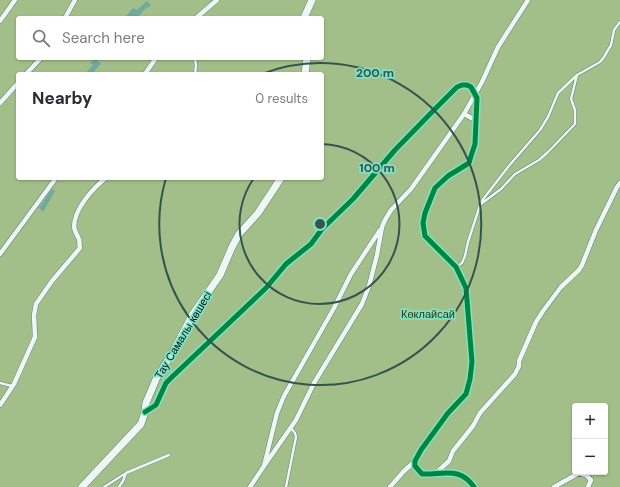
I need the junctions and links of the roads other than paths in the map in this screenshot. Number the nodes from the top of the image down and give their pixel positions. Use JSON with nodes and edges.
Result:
{"nodes":[{"id":1,"x":15,"y":0,"type":"edge"},
{"id":2,"x":75,"y":0,"type":"edge"},
{"id":3,"x":217,"y":0,"type":"edge"},
{"id":4,"x":312,"y":0,"type":"edge"},
{"id":5,"x":528,"y":0,"type":"edge"},
{"id":6,"x":66,"y":16,"type":"edge"},
{"id":7,"x":198,"y":16,"type":"edge"},
{"id":8,"x":305,"y":16,"type":"edge"},
{"id":9,"x":0,"y":21,"type":"edge"},
{"id":10,"x":620,"y":22,"type":"edge"},
{"id":11,"x":39,"y":60,"type":"edge"},
{"id":12,"x":155,"y":60,"type":"edge"},
{"id":13,"x":195,"y":60,"type":"edge"},
{"id":14,"x":307,"y":60,"type":"edge"},
{"id":15,"x":28,"y":72,"type":"edge"},
{"id":16,"x":146,"y":72,"type":"edge"},
{"id":17,"x":195,"y":72,"type":"edge"},
{"id":18,"x":305,"y":72,"type":"edge"},
{"id":19,"x":577,"y":75,"type":"junction"},
{"id":20,"x":16,"y":85,"type":"edge"},
{"id":21,"x":476,"y":94,"type":"junction"},
{"id":22,"x":0,"y":103,"type":"edge"},
{"id":23,"x":464,"y":114,"type":"junction"},
{"id":24,"x":477,"y":120,"type":"junction"},
{"id":25,"x":55,"y":180,"type":"edge"},
{"id":26,"x":104,"y":180,"type":"edge"},
{"id":27,"x":280,"y":180,"type":"edge"},
{"id":28,"x":620,"y":183,"type":"edge"},
{"id":29,"x":480,"y":204,"type":"junction"},
{"id":30,"x":382,"y":227,"type":"junction"},
{"id":31,"x":0,"y":254,"type":"edge"},
{"id":32,"x":456,"y":267,"type":"junction"},
{"id":33,"x":0,"y":383,"type":"edge"},
{"id":34,"x":12,"y":386,"type":"junction"},
{"id":35,"x":0,"y":405,"type":"edge"},
{"id":36,"x":145,"y":412,"type":"junction"},
{"id":37,"x":290,"y":428,"type":"junction"},
{"id":38,"x":169,"y":454,"type":"dead end"},
{"id":39,"x":415,"y":461,"type":"junction"},
{"id":40,"x":264,"y":466,"type":"junction"},
{"id":41,"x":126,"y":473,"type":"junction"},
{"id":42,"x":435,"y":474,"type":"junction"},
{"id":43,"x":82,"y":487,"type":"edge"},
{"id":44,"x":104,"y":487,"type":"edge"},
{"id":45,"x":119,"y":487,"type":"edge"},
{"id":46,"x":250,"y":487,"type":"edge"},
{"id":47,"x":286,"y":487,"type":"edge"},
{"id":48,"x":390,"y":487,"type":"edge"},
{"id":49,"x":474,"y":487,"type":"edge"},
{"id":50,"x":554,"y":487,"type":"edge"},
{"id":51,"x":588,"y":487,"type":"edge"}],
"edges":[{"from":1,"to":9,"type":"street"},
{"from":2,"to":6,"type":"street"},
{"from":3,"to":7,"type":"street"},
{"from":4,"to":8,"type":"street"},
{"from":5,"to":21,"type":"street"},
{"from":10,"to":19,"type":"lane"},
{"from":11,"to":15,"type":"street"},
{"from":12,"to":16,"type":"street"},
{"from":13,"to":17,"type":"lane"},
{"from":14,"to":18,"type":"street"},
{"from":19,"to":29,"type":"lane"},
{"from":19,"to":29,"type":"lane"},
{"from":20,"to":22,"type":"street"},
{"from":21,"to":23,"type":"street"},
{"from":21,"to":24,"type":"street"},
{"from":21,"to":36,"type":"street"},
{"from":23,"to":24,"type":"street"},
{"from":23,"to":30,"type":"street"},
{"from":24,"to":32,"type":"street"},
{"from":25,"to":31,"type":"street"},
{"from":26,"to":34,"type":"street"},
{"from":27,"to":36,"type":"street","name":"Тау Самалы көшесі"},
{"from":28,"to":42,"type":"street"},
{"from":29,"to":32,"type":"lane"},
{"from":30,"to":37,"type":"street"},
{"from":30,"to":40,"type":"street"},
{"from":32,"to":39,"type":"street"},
{"from":33,"to":34,"type":"lane"},
{"from":34,"to":35,"type":"street"},
{"from":36,"to":43,"type":"street","name":"Тау Самалы көшесі"},
{"from":37,"to":40,"type":"street"},
{"from":37,"to":47,"type":"lane"},
{"from":38,"to":41,"type":"lane"},
{"from":39,"to":42,"type":"street"},
{"from":39,"to":48,"type":"street"},
{"from":40,"to":46,"type":"street"},
{"from":41,"to":44,"type":"lane"},
{"from":41,"to":45,"type":"lane"},
{"from":42,"to":49,"type":"street"},
{"from":50,"to":51,"type":"street"}]}
